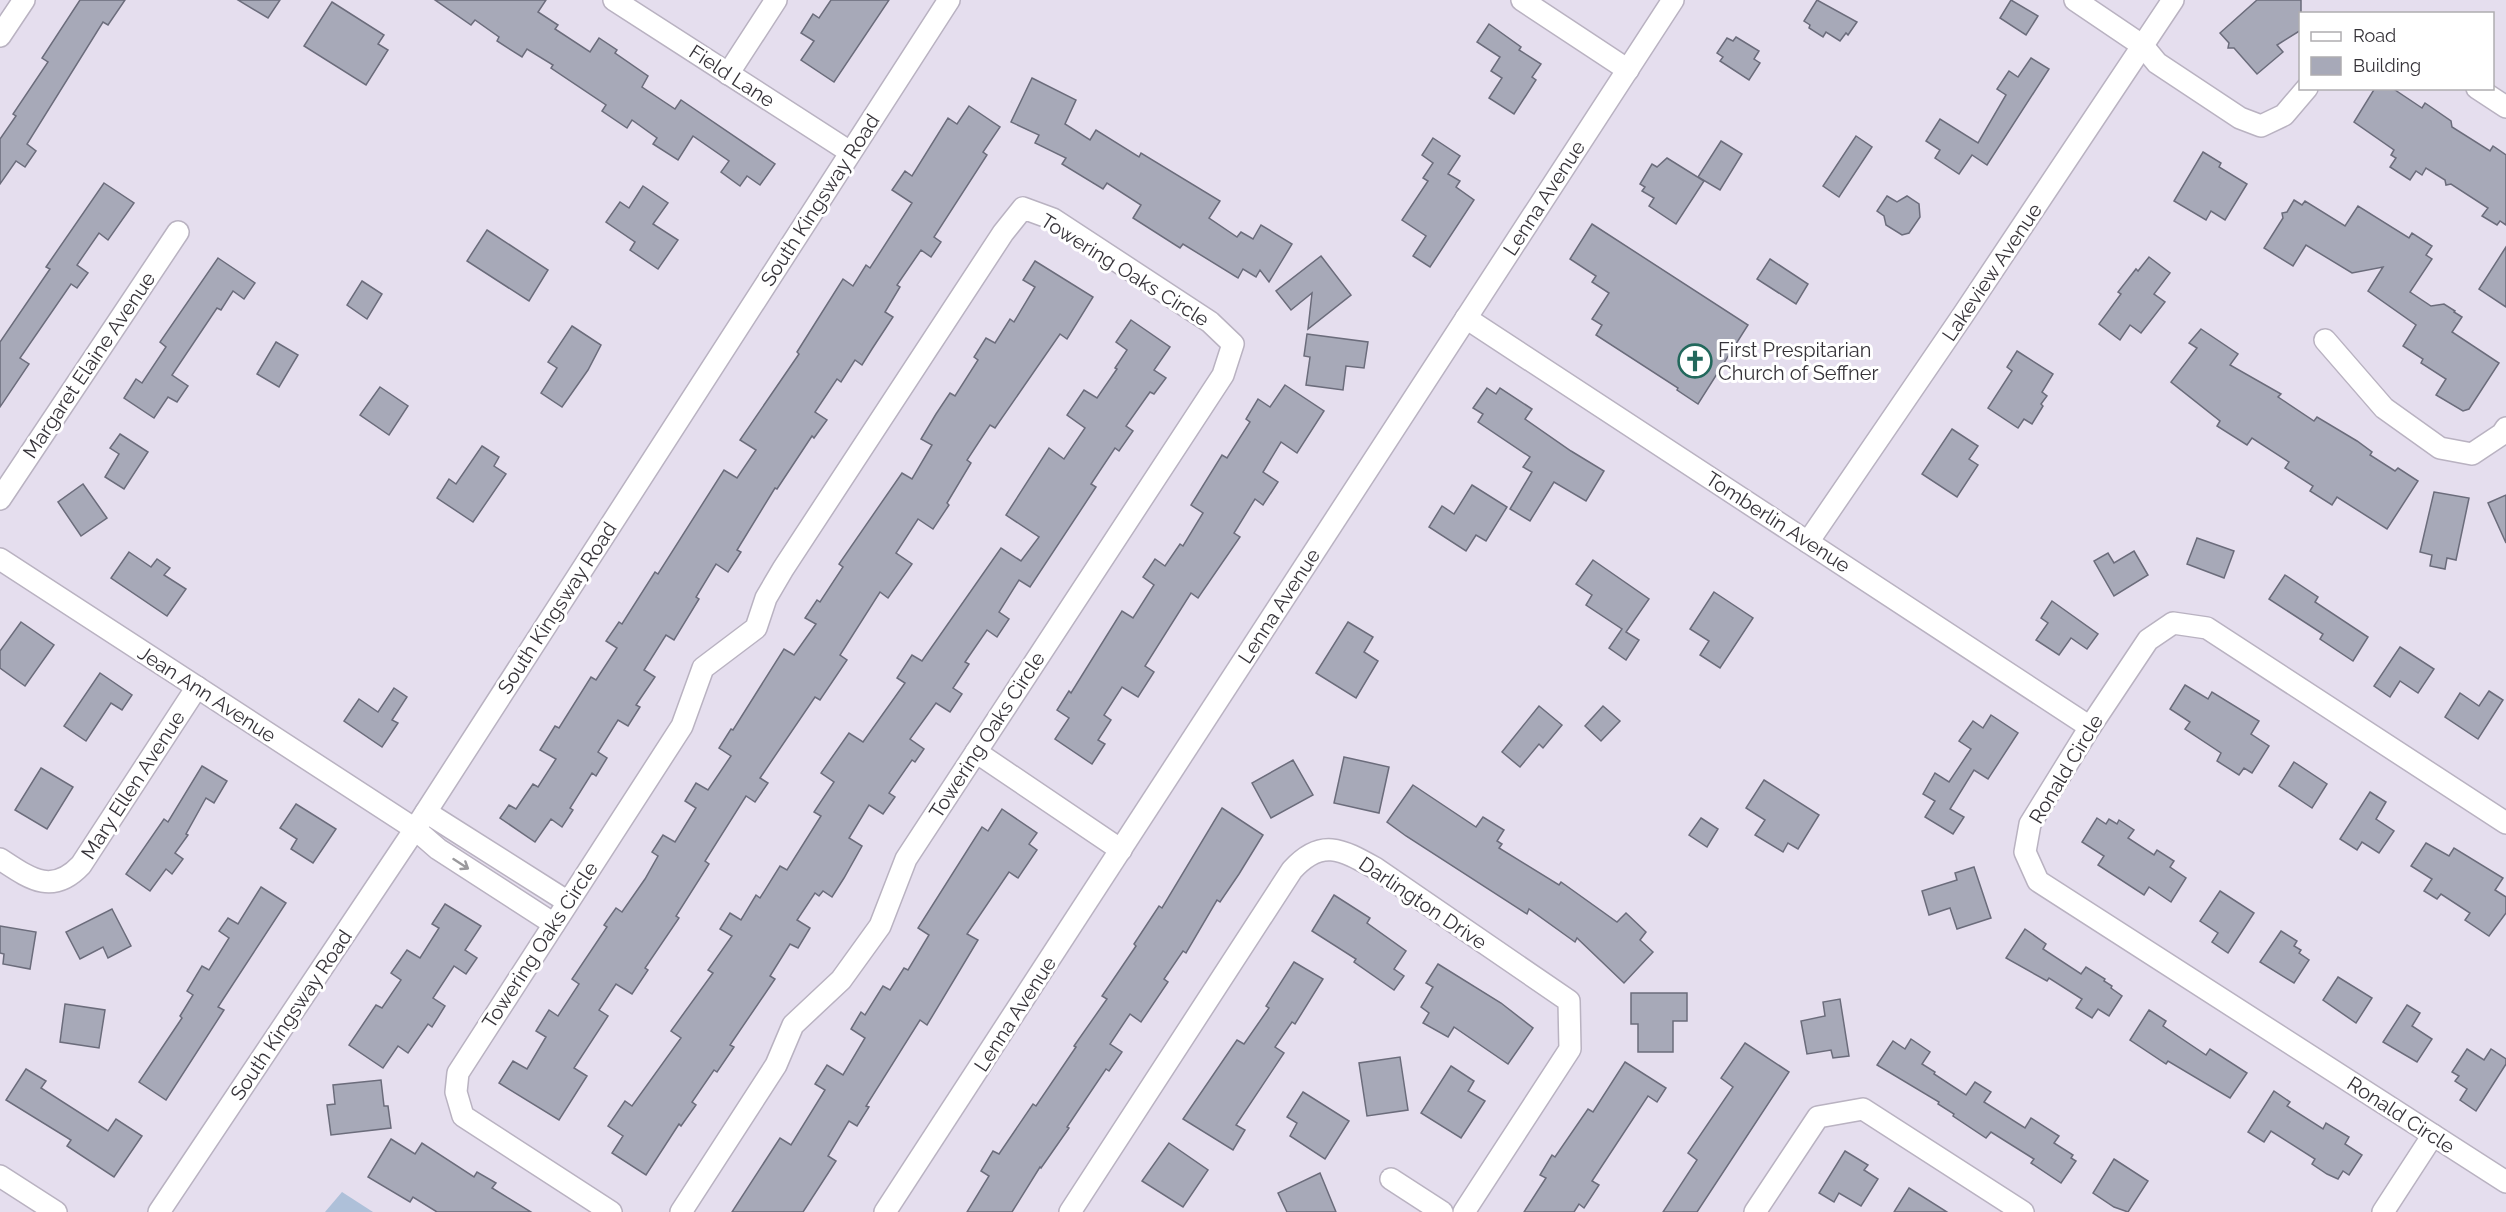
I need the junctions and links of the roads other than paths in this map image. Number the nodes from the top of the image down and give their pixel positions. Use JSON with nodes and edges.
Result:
{"nodes":[{"id":1,"x":24,"y":0,"type":"edge"},
{"id":2,"x":614,"y":0,"type":"edge"},
{"id":3,"x":776,"y":0,"type":"edge"},
{"id":4,"x":949,"y":0,"type":"edge"},
{"id":5,"x":1522,"y":0,"type":"edge"},
{"id":6,"x":1673,"y":0,"type":"edge"},
{"id":7,"x":2075,"y":0,"type":"edge"},
{"id":8,"x":2173,"y":0,"type":"edge"},
{"id":9,"x":0,"y":36,"type":"edge"},
{"id":10,"x":2143,"y":46,"type":"junction"},
{"id":11,"x":1628,"y":70,"type":"junction"},
{"id":12,"x":728,"y":74,"type":"junction"},
{"id":13,"x":2305,"y":90,"type":"edge"},
{"id":14,"x":2480,"y":90,"type":"edge"},
{"id":15,"x":2506,"y":107,"type":"edge"},
{"id":16,"x":850,"y":152,"type":"junction"},
{"id":17,"x":177,"y":232,"type":"dead end"},
{"id":18,"x":1466,"y":318,"type":"junction"},
{"id":19,"x":2325,"y":340,"type":"dead end"},
{"id":20,"x":2506,"y":428,"type":"edge"},
{"id":21,"x":0,"y":499,"type":"edge"},
{"id":22,"x":1808,"y":542,"type":"junction"},
{"id":23,"x":0,"y":559,"type":"edge"},
{"id":24,"x":197,"y":687,"type":"junction"},
{"id":25,"x":2090,"y":727,"type":"junction"},
{"id":26,"x":976,"y":752,"type":"junction"},
{"id":27,"x":420,"y":820,"type":"junction"},
{"id":28,"x":2506,"y":823,"type":"edge"},
{"id":29,"x":1121,"y":850,"type":"junction"},
{"id":30,"x":0,"y":859,"type":"edge"},
{"id":31,"x":568,"y":902,"type":"junction"},
{"id":32,"x":554,"y":924,"type":"junction"},
{"id":33,"x":2433,"y":1136,"type":"junction"},
{"id":34,"x":0,"y":1176,"type":"edge"},
{"id":35,"x":1391,"y":1179,"type":"dead end"},
{"id":36,"x":2506,"y":1182,"type":"edge"},
{"id":37,"x":56,"y":1212,"type":"edge"},
{"id":38,"x":159,"y":1212,"type":"edge"},
{"id":39,"x":612,"y":1212,"type":"edge"},
{"id":40,"x":681,"y":1212,"type":"edge"},
{"id":41,"x":885,"y":1212,"type":"edge"},
{"id":42,"x":1070,"y":1212,"type":"edge"},
{"id":43,"x":1442,"y":1212,"type":"edge"},
{"id":44,"x":1464,"y":1212,"type":"edge"},
{"id":45,"x":1755,"y":1212,"type":"edge"},
{"id":46,"x":2023,"y":1212,"type":"edge"},
{"id":47,"x":2383,"y":1212,"type":"edge"}],
"edges":[{"from":1,"to":9,"type":"street"},
{"from":2,"to":12,"type":"street","name":"Field Lane"},
{"from":3,"to":12,"type":"street"},
{"from":4,"to":16,"type":"street","name":"South Kingsway Road"},
{"from":5,"to":11,"type":"street"},
{"from":6,"to":11,"type":"street","name":"Lenna Avenue"},
{"from":7,"to":10,"type":"street"},
{"from":8,"to":10,"type":"street","name":"Lakeview Avenue"},
{"from":10,"to":13,"type":"street"},
{"from":10,"to":22,"type":"street","name":"Lakeview Avenue"},
{"from":11,"to":18,"type":"street","name":"Lenna Avenue"},
{"from":12,"to":16,"type":"street","name":"Field Lane"},
{"from":14,"to":15,"type":"street"},
{"from":16,"to":27,"type":"street","name":"South Kingsway Road"},
{"from":17,"to":21,"type":"street","name":"Margaret Elaine Avenue"},
{"from":18,"to":22,"type":"street","name":"Tomberlin Avenue"},
{"from":18,"to":29,"type":"street","name":"Lenna Avenue"},
{"from":19,"to":20,"type":"street"},
{"from":22,"to":25,"type":"street","name":"Tomberlin Avenue"},
{"from":23,"to":24,"type":"street","name":"Jean Ann Avenue"},
{"from":24,"to":27,"type":"street","name":"Jean Ann Avenue"},
{"from":24,"to":30,"type":"street","name":"Mary Ellen Avenue"},
{"from":25,"to":28,"type":"street","name":"Ronald Circle"},
{"from":25,"to":33,"type":"street","name":"Ronald Circle"},
{"from":26,"to":29,"type":"street"},
{"from":26,"to":31,"type":"street","name":"Towering Oaks Circle"},
{"from":26,"to":40,"type":"street","name":"Towering Oaks Circle"},
{"from":27,"to":31,"type":"street"},
{"from":27,"to":32,"type":"street","one_way":true},
{"from":27,"to":38,"type":"street","name":"South Kingsway Road"},
{"from":29,"to":41,"type":"street","name":"Lenna Avenue"},
{"from":31,"to":32,"type":"street","name":"Towering Oaks Circle"},
{"from":32,"to":39,"type":"street","name":"Towering Oaks Circle"},
{"from":33,"to":36,"type":"street","name":"Ronald Circle"},
{"from":33,"to":47,"type":"street"},
{"from":34,"to":37,"type":"street"},
{"from":35,"to":43,"type":"street"},
{"from":42,"to":44,"type":"street","name":"Darlington Drive"},
{"from":45,"to":46,"type":"street"}]}
